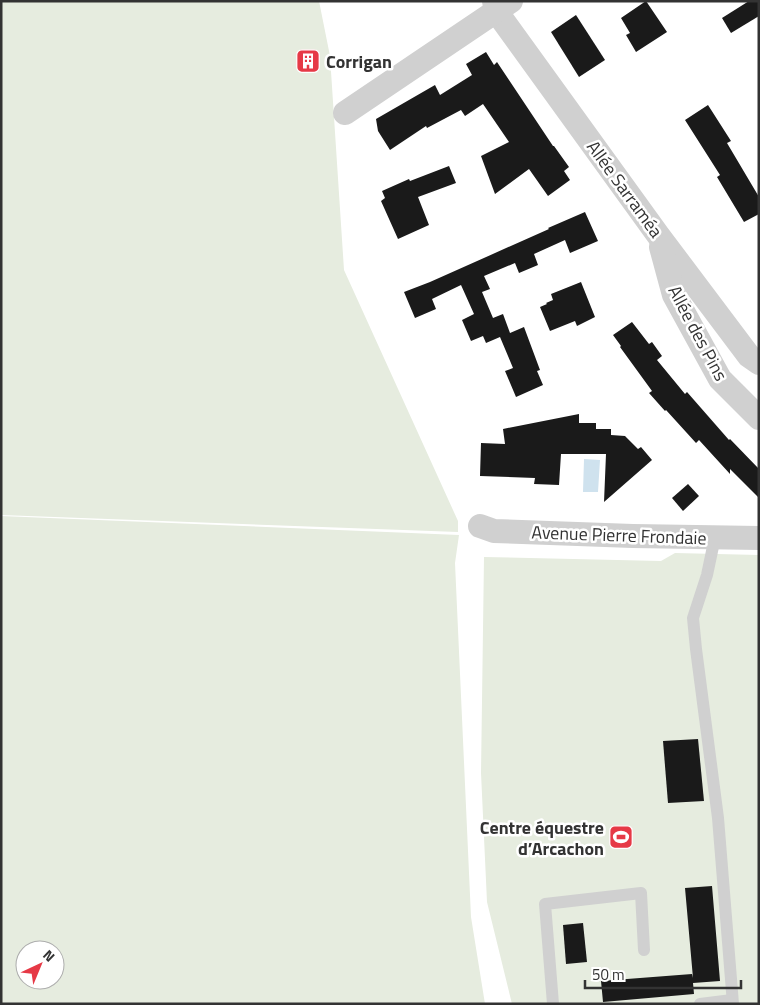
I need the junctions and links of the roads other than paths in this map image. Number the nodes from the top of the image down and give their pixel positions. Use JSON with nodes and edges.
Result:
{"nodes":[{"id":1,"x":501,"y":5,"type":"edge"},
{"id":2,"x":345,"y":113,"type":"dead end"},
{"id":3,"x":658,"y":235,"type":"junction"},
{"id":4,"x":759,"y":363,"type":"edge"},
{"id":5,"x":759,"y":418,"type":"edge"},
{"id":6,"x":480,"y":526,"type":"dead end"},
{"id":7,"x":715,"y":538,"type":"junction"},
{"id":8,"x":759,"y":538,"type":"edge"},
{"id":9,"x":644,"y":950,"type":"dead end"},
{"id":10,"x":733,"y":1002,"type":"edge"},
{"id":11,"x":553,"y":1004,"type":"edge"},
{"id":12,"x":700,"y":1004,"type":"edge"}],
"edges":[{"from":1,"to":2,"type":"street"},
{"from":1,"to":3,"type":"street","name":"Allée Sarraméa"},
{"from":3,"to":4,"type":"street","name":"Allée Sarraméa"},
{"from":3,"to":5,"type":"street","name":"Allée des Pins"},
{"from":6,"to":7,"type":"street","name":"Avenue Pierre Frondaie"},
{"from":7,"to":8,"type":"street","name":"Avenue Pierre Frondaie"},
{"from":7,"to":10,"type":"lane"},
{"from":9,"to":11,"type":"lane"},
{"from":10,"to":12,"type":"lane"}]}
